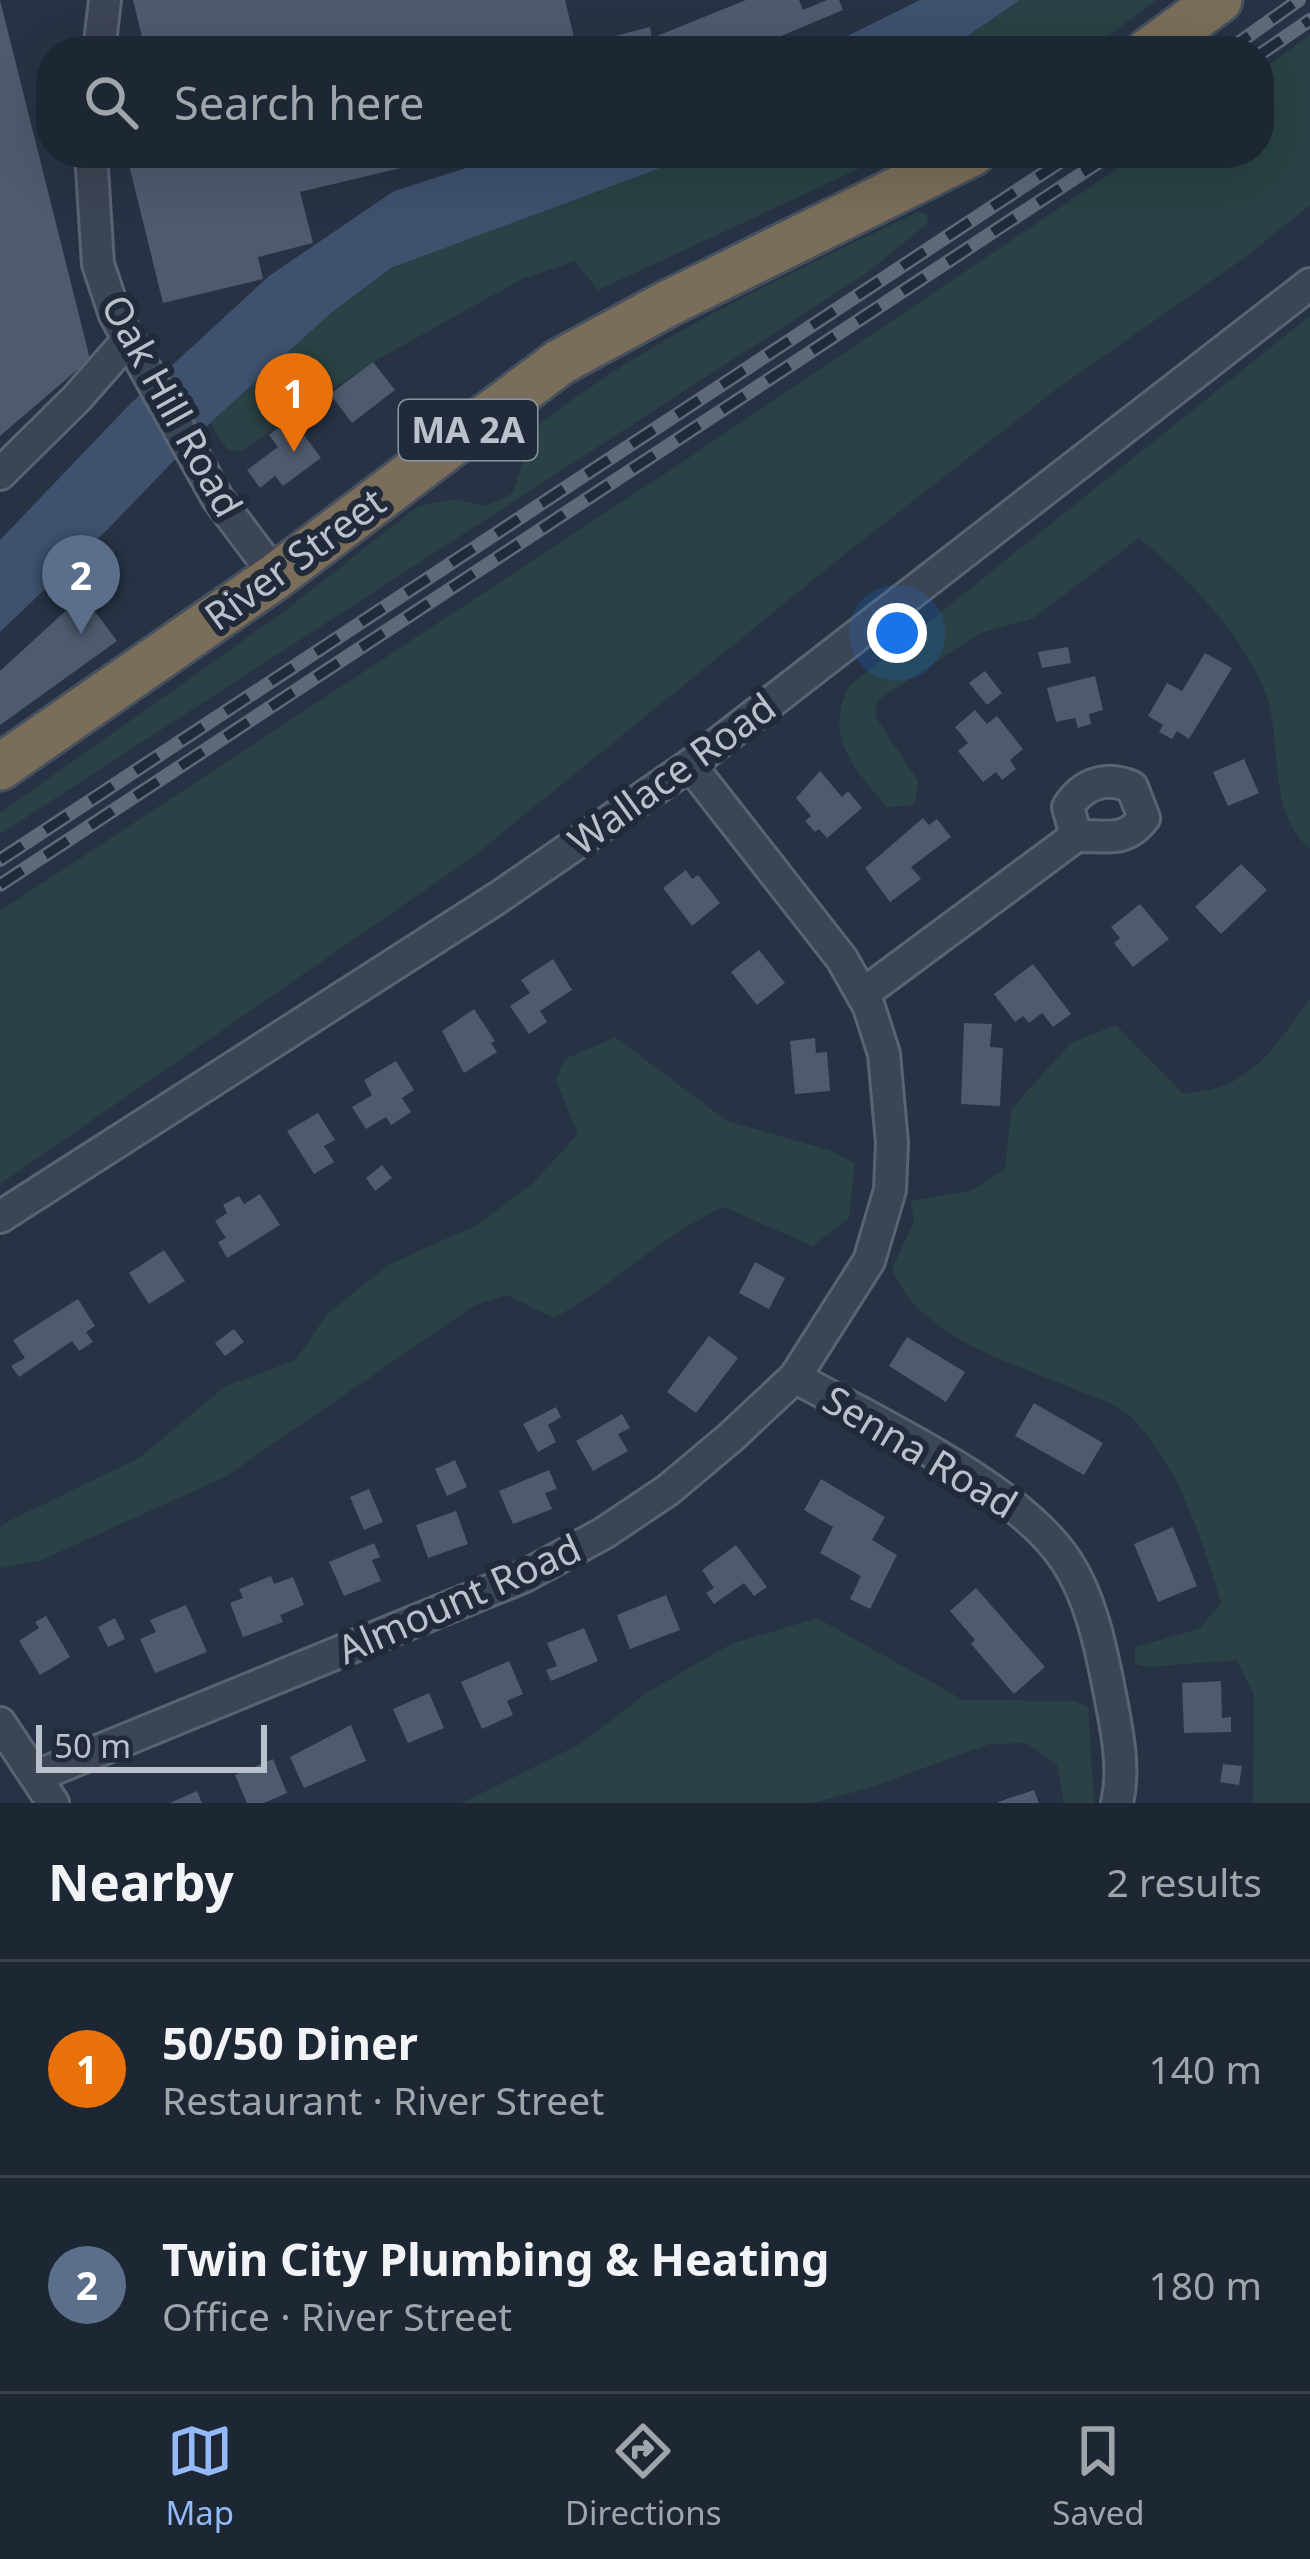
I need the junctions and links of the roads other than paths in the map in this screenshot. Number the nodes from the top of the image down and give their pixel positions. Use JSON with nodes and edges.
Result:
{"nodes":[{"id":1,"x":105,"y":0,"type":"edge"},
{"id":2,"x":1219,"y":0,"type":"edge"},
{"id":3,"x":101,"y":36,"type":"edge"},
{"id":4,"x":1170,"y":36,"type":"edge"},
{"id":5,"x":92,"y":168,"type":"edge"},
{"id":6,"x":942,"y":168,"type":"edge"},
{"id":7,"x":1310,"y":284,"type":"edge"},
{"id":8,"x":135,"y":352,"type":"junction"},
{"id":9,"x":0,"y":474,"type":"edge"},
{"id":10,"x":276,"y":576,"type":"junction"},
{"id":11,"x":690,"y":765,"type":"junction"},
{"id":12,"x":0,"y":766,"type":"edge"},
{"id":13,"x":1076,"y":836,"type":"dead end"},
{"id":14,"x":862,"y":994,"type":"junction"},
{"id":15,"x":0,"y":1217,"type":"edge"},
{"id":16,"x":795,"y":1377,"type":"junction"},
{"id":17,"x":0,"y":1723,"type":"edge"},
{"id":18,"x":45,"y":1790,"type":"edge"},
{"id":19,"x":1118,"y":1803,"type":"edge"}],
"edges":[{"from":1,"to":3,"type":"street"},
{"from":2,"to":4,"type":"highway"},
{"from":5,"to":8,"type":"street","name":"Oak Hill Road"},
{"from":6,"to":10,"type":"highway","name":"River Street","number":"MA 2A"},
{"from":7,"to":11,"type":"street","name":"Wallace Road"},
{"from":8,"to":9,"type":"street"},
{"from":8,"to":10,"type":"street","name":"Oak Hill Road"},
{"from":10,"to":12,"type":"highway","name":"River Street","number":"MA 2A"},
{"from":11,"to":14,"type":"street","name":"Almount Road"},
{"from":11,"to":15,"type":"street","name":"Wallace Road"},
{"from":13,"to":14,"type":"street"},
{"from":14,"to":16,"type":"street","name":"Almount Road"},
{"from":16,"to":18,"type":"street","name":"Almount Road"},
{"from":16,"to":19,"type":"street","name":"Senna Road"},
{"from":17,"to":18,"type":"street"}]}
